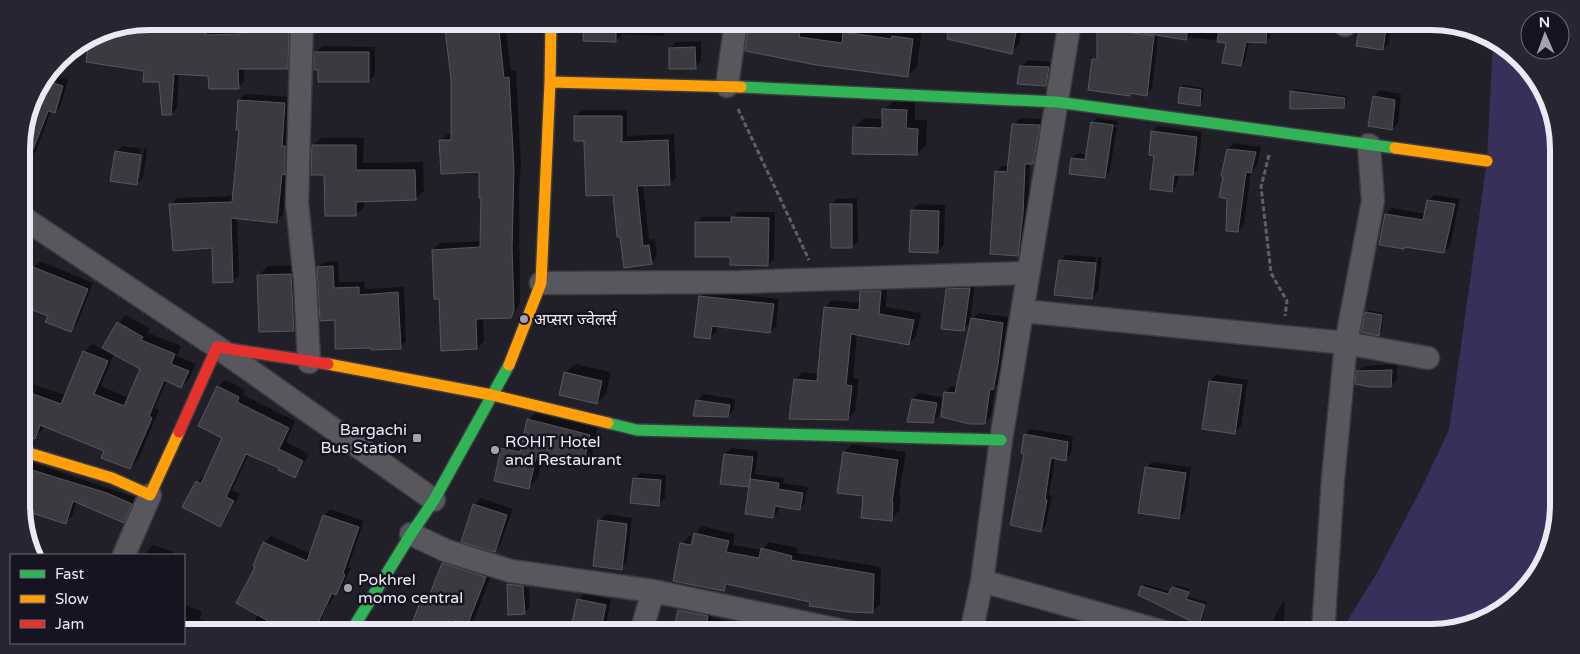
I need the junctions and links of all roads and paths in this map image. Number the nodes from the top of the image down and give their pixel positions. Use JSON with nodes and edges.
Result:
{"nodes":[{"id":1,"x":302,"y":30,"type":"edge"},
{"id":2,"x":551,"y":30,"type":"edge"},
{"id":3,"x":735,"y":30,"type":"edge"},
{"id":4,"x":1068,"y":30,"type":"edge"},
{"id":5,"x":550,"y":82,"type":"junction"},
{"id":6,"x":727,"y":86,"type":"junction"},
{"id":7,"x":1056,"y":102,"type":"junction"},
{"id":8,"x":1274,"y":132,"type":"junction"},
{"id":9,"x":1369,"y":145,"type":"junction"},
{"id":10,"x":1487,"y":161,"type":"dead end"},
{"id":11,"x":30,"y":222,"type":"edge"},
{"id":12,"x":1028,"y":273,"type":"junction"},
{"id":13,"x":818,"y":280,"type":"junction"},
{"id":14,"x":541,"y":283,"type":"junction"},
{"id":15,"x":1023,"y":311,"type":"junction"},
{"id":16,"x":1282,"y":337,"type":"junction"},
{"id":17,"x":1346,"y":344,"type":"junction"},
{"id":18,"x":217,"y":347,"type":"junction"},
{"id":19,"x":1428,"y":358,"type":"dead end"},
{"id":20,"x":309,"y":362,"type":"junction"},
{"id":21,"x":492,"y":395,"type":"junction"},
{"id":22,"x":1001,"y":440,"type":"junction"},
{"id":23,"x":30,"y":453,"type":"edge"},
{"id":24,"x":150,"y":496,"type":"junction"},
{"id":25,"x":434,"y":500,"type":"junction"},
{"id":26,"x":411,"y":534,"type":"junction"},
{"id":27,"x":124,"y":554,"type":"edge"},
{"id":28,"x":982,"y":581,"type":"junction"},
{"id":29,"x":653,"y":591,"type":"junction"},
{"id":30,"x":356,"y":624,"type":"edge"},
{"id":31,"x":644,"y":624,"type":"edge"},
{"id":32,"x":811,"y":624,"type":"edge"},
{"id":33,"x":973,"y":624,"type":"edge"},
{"id":34,"x":1139,"y":624,"type":"edge"},
{"id":35,"x":1324,"y":624,"type":"edge"}],
"edges":[{"from":1,"to":20,"type":"street"},
{"from":2,"to":5,"type":"street"},
{"from":3,"to":6,"type":"street"},
{"from":4,"to":7,"type":"street"},
{"from":5,"to":6,"type":"street"},
{"from":5,"to":14,"type":"street"},
{"from":6,"to":7,"type":"street"},
{"from":6,"to":13,"type":"path"},
{"from":7,"to":8,"type":"street"},
{"from":7,"to":12,"type":"street"},
{"from":8,"to":9,"type":"street"},
{"from":8,"to":16,"type":"path"},
{"from":9,"to":10,"type":"street"},
{"from":9,"to":17,"type":"street"},
{"from":11,"to":18,"type":"street"},
{"from":12,"to":13,"type":"street"},
{"from":12,"to":15,"type":"street"},
{"from":13,"to":14,"type":"street"},
{"from":14,"to":21,"type":"street"},
{"from":15,"to":16,"type":"street"},
{"from":15,"to":22,"type":"street"},
{"from":16,"to":17,"type":"street"},
{"from":17,"to":19,"type":"street"},
{"from":17,"to":35,"type":"street"},
{"from":18,"to":20,"type":"street"},
{"from":18,"to":24,"type":"street"},
{"from":18,"to":25,"type":"street"},
{"from":20,"to":21,"type":"street"},
{"from":21,"to":22,"type":"street"},
{"from":21,"to":25,"type":"street"},
{"from":22,"to":28,"type":"street"},
{"from":23,"to":24,"type":"street"},
{"from":24,"to":27,"type":"street"},
{"from":25,"to":26,"type":"street"},
{"from":26,"to":29,"type":"street"},
{"from":26,"to":30,"type":"street"},
{"from":28,"to":33,"type":"street"},
{"from":28,"to":34,"type":"street"},
{"from":29,"to":31,"type":"street"},
{"from":29,"to":32,"type":"street"}]}
